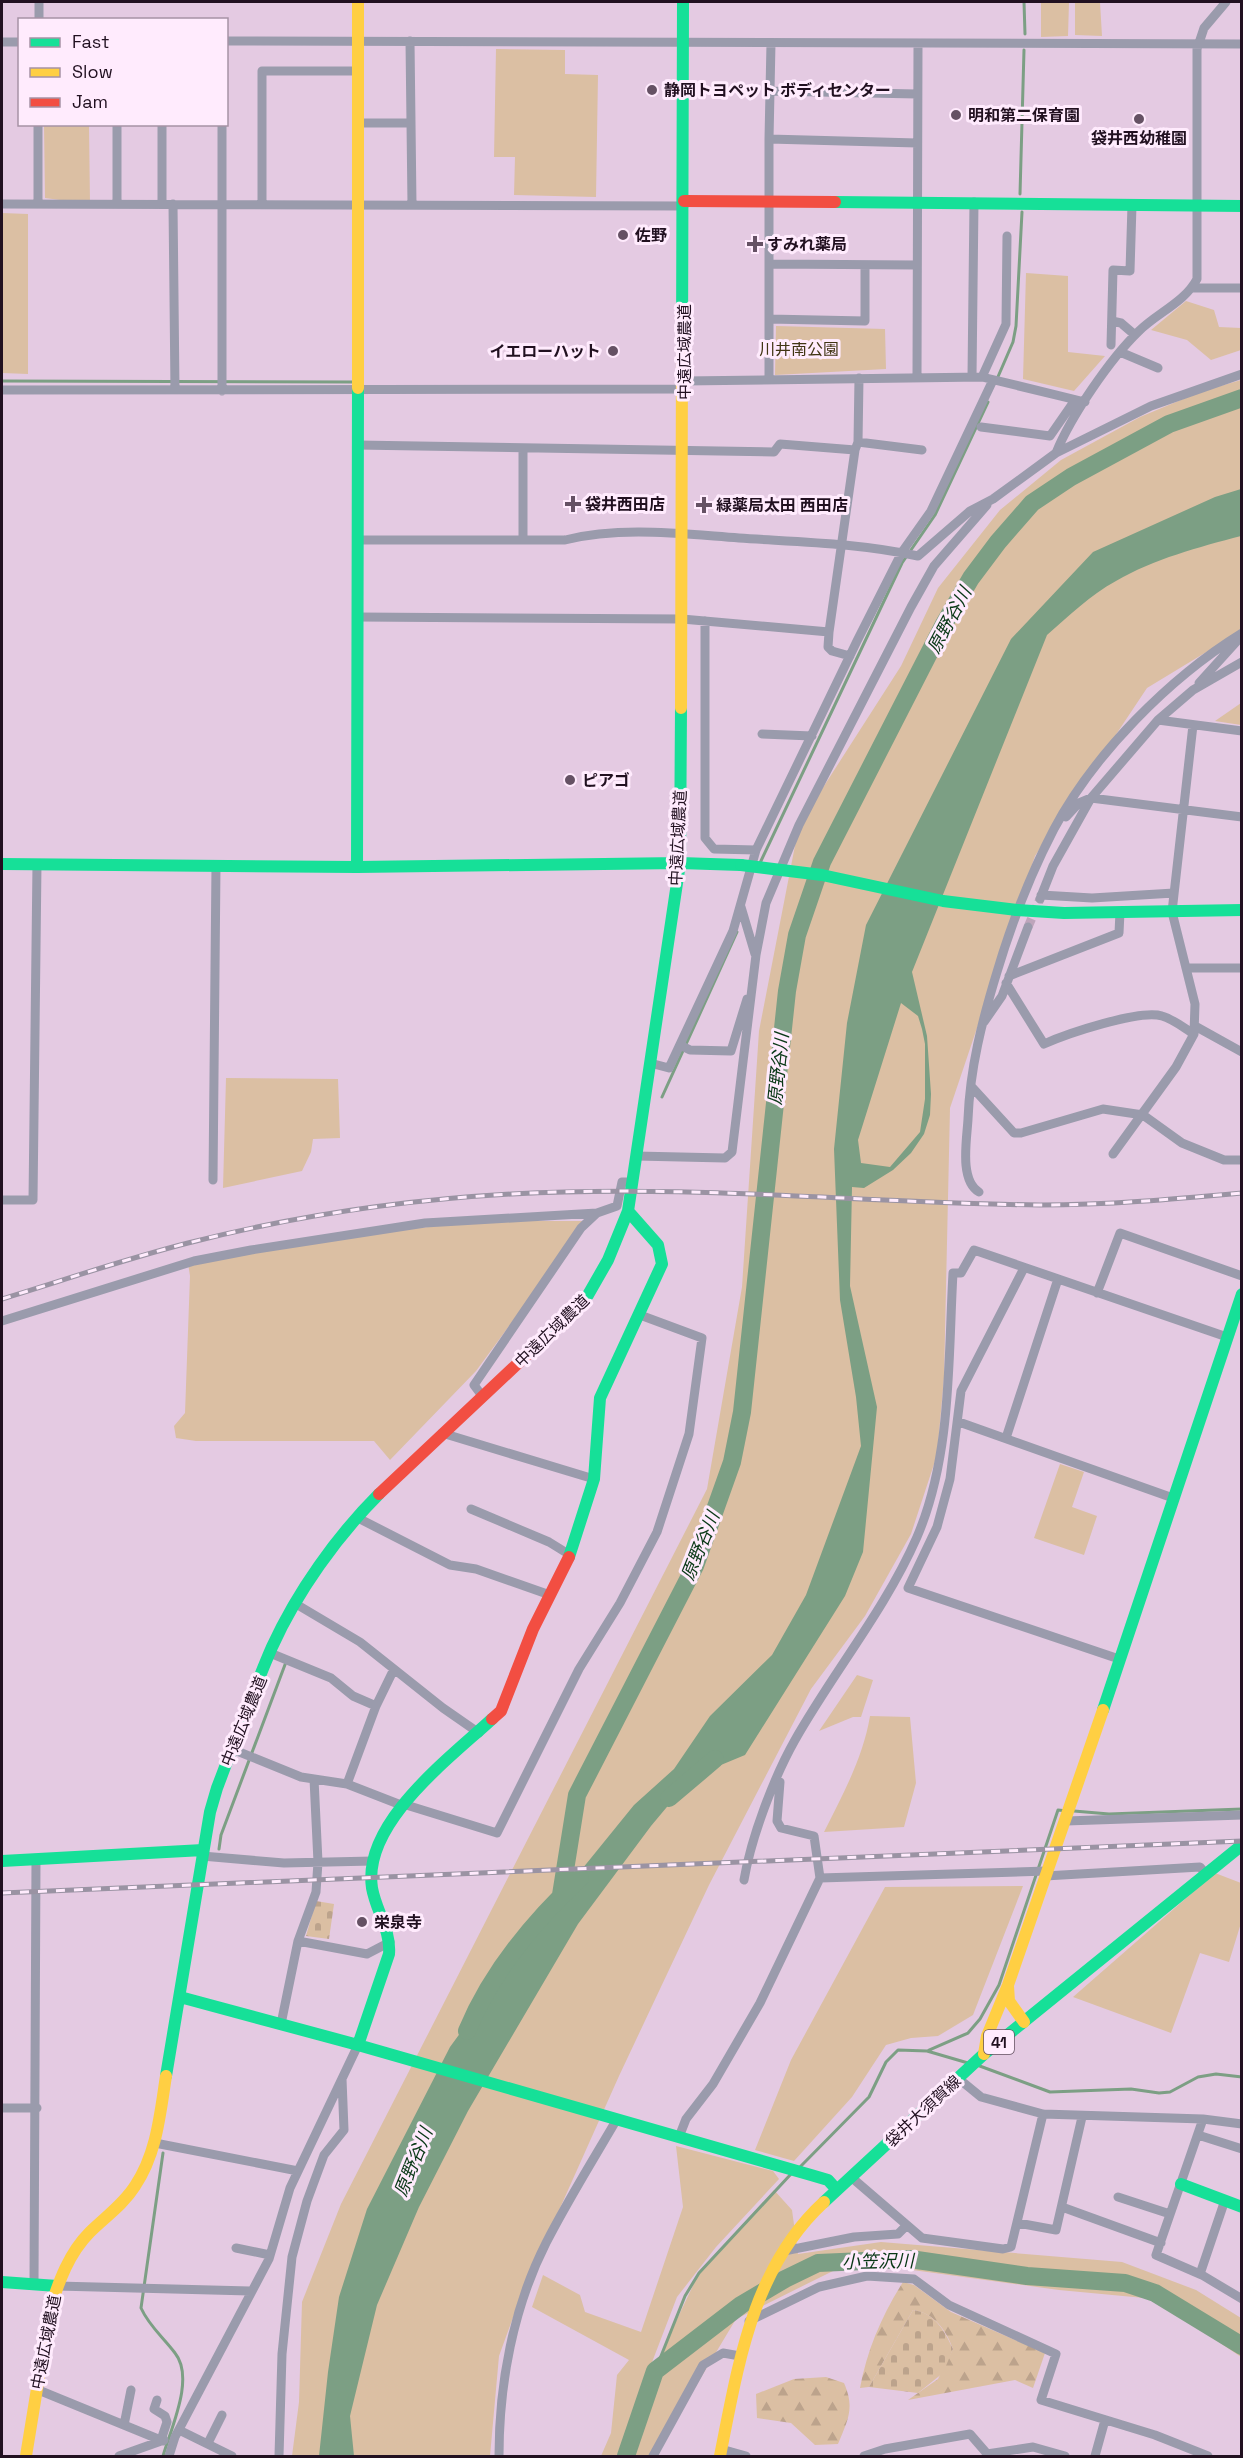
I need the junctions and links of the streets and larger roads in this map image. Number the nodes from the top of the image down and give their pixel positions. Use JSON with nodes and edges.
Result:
{"nodes":[{"id":1,"x":39,"y":2,"type":"edge"},
{"id":2,"x":358,"y":2,"type":"edge"},
{"id":3,"x":683,"y":2,"type":"edge"},
{"id":4,"x":1226,"y":2,"type":"edge"},
{"id":5,"x":39,"y":18,"type":"edge"},
{"id":6,"x":358,"y":40,"type":"junction"},
{"id":7,"x":228,"y":41,"type":"edge"},
{"id":8,"x":410,"y":41,"type":"junction"},
{"id":9,"x":2,"y":42,"type":"edge"},
{"id":10,"x":18,"y":42,"type":"edge"},
{"id":11,"x":1198,"y":42,"type":"junction"},
{"id":12,"x":683,"y":43,"type":"junction"},
{"id":13,"x":771,"y":43,"type":"junction"},
{"id":14,"x":918,"y":44,"type":"junction"},
{"id":15,"x":1242,"y":44,"type":"edge"},
{"id":16,"x":358,"y":71,"type":"junction"},
{"id":17,"x":770,"y":91,"type":"junction"},
{"id":18,"x":917,"y":94,"type":"junction"},
{"id":19,"x":358,"y":123,"type":"junction"},
{"id":20,"x":411,"y":123,"type":"junction"},
{"id":21,"x":38,"y":126,"type":"edge"},
{"id":22,"x":117,"y":126,"type":"edge"},
{"id":23,"x":162,"y":126,"type":"edge"},
{"id":24,"x":222,"y":126,"type":"edge"},
{"id":25,"x":769,"y":139,"type":"junction"},
{"id":26,"x":917,"y":143,"type":"junction"},
{"id":27,"x":768,"y":201,"type":"junction"},
{"id":28,"x":916,"y":201,"type":"junction"},
{"id":29,"x":974,"y":202,"type":"junction"},
{"id":30,"x":684,"y":203,"type":"junction"},
{"id":31,"x":2,"y":204,"type":"edge"},
{"id":32,"x":38,"y":204,"type":"junction"},
{"id":33,"x":117,"y":204,"type":"junction"},
{"id":34,"x":162,"y":204,"type":"junction"},
{"id":35,"x":173,"y":204,"type":"junction"},
{"id":36,"x":220,"y":204,"type":"junction"},
{"id":37,"x":262,"y":204,"type":"junction"},
{"id":38,"x":358,"y":204,"type":"junction"},
{"id":39,"x":412,"y":205,"type":"junction"},
{"id":40,"x":1132,"y":205,"type":"junction"},
{"id":41,"x":1197,"y":206,"type":"junction"},
{"id":42,"x":1242,"y":206,"type":"edge"},
{"id":43,"x":1007,"y":236,"type":"dead end"},
{"id":44,"x":770,"y":264,"type":"junction"},
{"id":45,"x":865,"y":265,"type":"junction"},
{"id":46,"x":916,"y":265,"type":"junction"},
{"id":47,"x":1193,"y":288,"type":"junction"},
{"id":48,"x":1242,"y":288,"type":"edge"},
{"id":49,"x":769,"y":319,"type":"junction"},
{"id":50,"x":1112,"y":321,"type":"junction"},
{"id":51,"x":1136,"y":335,"type":"junction"},
{"id":52,"x":1112,"y":345,"type":"dead end"},
{"id":53,"x":1120,"y":352,"type":"junction"},
{"id":54,"x":1158,"y":368,"type":"dead end"},
{"id":55,"x":1242,"y":374,"type":"edge"},
{"id":56,"x":917,"y":377,"type":"junction"},
{"id":57,"x":977,"y":377,"type":"junction"},
{"id":58,"x":859,"y":378,"type":"junction"},
{"id":59,"x":769,"y":380,"type":"junction"},
{"id":60,"x":993,"y":380,"type":"junction"},
{"id":61,"x":175,"y":384,"type":"junction"},
{"id":62,"x":684,"y":385,"type":"junction"},
{"id":63,"x":357,"y":388,"type":"junction"},
{"id":64,"x":222,"y":389,"type":"junction"},
{"id":65,"x":2,"y":390,"type":"edge"},
{"id":66,"x":1080,"y":401,"type":"junction"},
{"id":67,"x":981,"y":427,"type":"dead end"},
{"id":68,"x":357,"y":445,"type":"junction"},
{"id":69,"x":856,"y":446,"type":"junction"},
{"id":70,"x":523,"y":448,"type":"junction"},
{"id":71,"x":683,"y":450,"type":"junction"},
{"id":72,"x":922,"y":450,"type":"dead end"},
{"id":73,"x":1056,"y":453,"type":"junction"},
{"id":74,"x":993,"y":499,"type":"junction"},
{"id":75,"x":682,"y":534,"type":"junction"},
{"id":76,"x":357,"y":540,"type":"junction"},
{"id":77,"x":523,"y":540,"type":"junction"},
{"id":78,"x":841,"y":544,"type":"junction"},
{"id":79,"x":902,"y":552,"type":"junction"},
{"id":80,"x":357,"y":616,"type":"junction"},
{"id":81,"x":682,"y":619,"type":"junction"},
{"id":82,"x":705,"y":621,"type":"junction"},
{"id":83,"x":829,"y":633,"type":"junction"},
{"id":84,"x":1242,"y":635,"type":"edge"},
{"id":85,"x":850,"y":656,"type":"junction"},
{"id":86,"x":1242,"y":662,"type":"edge"},
{"id":87,"x":1193,"y":690,"type":"junction"},
{"id":88,"x":1158,"y":720,"type":"junction"},
{"id":89,"x":1193,"y":725,"type":"junction"},
{"id":90,"x":1242,"y":731,"type":"edge"},
{"id":91,"x":762,"y":734,"type":"dead end"},
{"id":92,"x":812,"y":736,"type":"junction"},
{"id":93,"x":1091,"y":798,"type":"junction"},
{"id":94,"x":1184,"y":810,"type":"junction"},
{"id":95,"x":1242,"y":817,"type":"edge"},
{"id":96,"x":1055,"y":826,"type":"junction"},
{"id":97,"x":756,"y":850,"type":"junction"},
{"id":98,"x":681,"y":862,"type":"junction"},
{"id":99,"x":2,"y":864,"type":"edge"},
{"id":100,"x":37,"y":864,"type":"junction"},
{"id":101,"x":216,"y":864,"type":"junction"},
{"id":102,"x":357,"y":867,"type":"junction"},
{"id":103,"x":1174,"y":893,"type":"junction"},
{"id":104,"x":740,"y":905,"type":"junction"},
{"id":105,"x":1017,"y":910,"type":"junction"},
{"id":106,"x":1242,"y":910,"type":"edge"},
{"id":107,"x":1120,"y":912,"type":"junction"},
{"id":108,"x":1172,"y":912,"type":"junction"},
{"id":109,"x":1028,"y":927,"type":"tunnel mouth"},
{"id":110,"x":756,"y":955,"type":"junction"},
{"id":111,"x":1186,"y":968,"type":"junction"},
{"id":112,"x":1242,"y":968,"type":"edge"},
{"id":113,"x":753,"y":977,"type":"junction"},
{"id":114,"x":1008,"y":980,"type":"junction"},
{"id":115,"x":981,"y":1026,"type":"junction"},
{"id":116,"x":1195,"y":1030,"type":"junction"},
{"id":117,"x":680,"y":1045,"type":"junction"},
{"id":118,"x":1242,"y":1052,"type":"edge"},
{"id":119,"x":650,"y":1063,"type":"junction"},
{"id":120,"x":971,"y":1086,"type":"junction"},
{"id":121,"x":1143,"y":1114,"type":"junction"},
{"id":122,"x":1113,"y":1154,"type":"dead end"},
{"id":123,"x":636,"y":1156,"type":"junction"},
{"id":124,"x":1242,"y":1160,"type":"edge"},
{"id":125,"x":213,"y":1180,"type":"dead end"},
{"id":126,"x":632,"y":1182,"type":"junction"},
{"id":127,"x":979,"y":1192,"type":"dead end"},
{"id":128,"x":2,"y":1200,"type":"edge"},
{"id":129,"x":628,"y":1211,"type":"junction"},
{"id":130,"x":597,"y":1213,"type":"junction"},
{"id":131,"x":1024,"y":1268,"type":"junction"},
{"id":132,"x":1242,"y":1276,"type":"edge"},
{"id":133,"x":1058,"y":1279,"type":"junction"},
{"id":134,"x":1097,"y":1293,"type":"junction"},
{"id":135,"x":1242,"y":1294,"type":"edge"},
{"id":136,"x":640,"y":1315,"type":"junction"},
{"id":137,"x":2,"y":1321,"type":"edge"},
{"id":138,"x":1227,"y":1337,"type":"junction"},
{"id":139,"x":483,"y":1397,"type":"junction"},
{"id":140,"x":959,"y":1422,"type":"junction"},
{"id":141,"x":442,"y":1433,"type":"junction"},
{"id":142,"x":1006,"y":1438,"type":"junction"},
{"id":143,"x":594,"y":1479,"type":"junction"},
{"id":144,"x":1173,"y":1498,"type":"junction"},
{"id":145,"x":471,"y":1509,"type":"dead end"},
{"id":146,"x":358,"y":1518,"type":"junction"},
{"id":147,"x":570,"y":1555,"type":"junction"},
{"id":148,"x":550,"y":1595,"type":"junction"},
{"id":149,"x":296,"y":1604,"type":"junction"},
{"id":150,"x":270,"y":1653,"type":"junction"},
{"id":151,"x":1119,"y":1659,"type":"junction"},
{"id":152,"x":394,"y":1669,"type":"junction"},
{"id":153,"x":376,"y":1706,"type":"junction"},
{"id":154,"x":480,"y":1732,"type":"junction"},
{"id":155,"x":232,"y":1749,"type":"junction"},
{"id":156,"x":784,"y":1765,"type":"junction"},
{"id":157,"x":314,"y":1779,"type":"junction"},
{"id":158,"x":346,"y":1784,"type":"junction"},
{"id":159,"x":402,"y":1804,"type":"junction"},
{"id":160,"x":1242,"y":1815,"type":"edge"},
{"id":161,"x":1066,"y":1821,"type":"junction"},
{"id":162,"x":1239,"y":1851,"type":"edge"},
{"id":163,"x":202,"y":1853,"type":"junction"},
{"id":164,"x":36,"y":1859,"type":"junction"},
{"id":165,"x":2,"y":1861,"type":"edge"},
{"id":166,"x":373,"y":1861,"type":"junction"},
{"id":167,"x":318,"y":1862,"type":"junction"},
{"id":168,"x":1046,"y":1873,"type":"junction"},
{"id":169,"x":1206,"y":1874,"type":"junction"},
{"id":170,"x":820,"y":1878,"type":"junction"},
{"id":171,"x":744,"y":1880,"type":"dead end"},
{"id":172,"x":298,"y":1941,"type":"junction"},
{"id":173,"x":390,"y":1942,"type":"junction"},
{"id":174,"x":1008,"y":1985,"type":"junction"},
{"id":175,"x":180,"y":1997,"type":"junction"},
{"id":176,"x":1024,"y":2022,"type":"junction"},
{"id":177,"x":281,"y":2024,"type":"junction"},
{"id":178,"x":358,"y":2045,"type":"junction"},
{"id":179,"x":984,"y":2054,"type":"junction"},
{"id":180,"x":342,"y":2079,"type":"junction"},
{"id":181,"x":958,"y":2079,"type":"junction"},
{"id":182,"x":2,"y":2108,"type":"edge"},
{"id":183,"x":36,"y":2108,"type":"junction"},
{"id":184,"x":1043,"y":2115,"type":"junction"},
{"id":185,"x":1082,"y":2116,"type":"junction"},
{"id":186,"x":612,"y":2117,"type":"junction"},
{"id":187,"x":1203,"y":2119,"type":"junction"},
{"id":188,"x":1242,"y":2124,"type":"edge"},
{"id":189,"x":1198,"y":2135,"type":"junction"},
{"id":190,"x":679,"y":2137,"type":"junction"},
{"id":191,"x":155,"y":2143,"type":"junction"},
{"id":192,"x":1242,"y":2149,"type":"edge"},
{"id":193,"x":298,"y":2171,"type":"junction"},
{"id":194,"x":851,"y":2177,"type":"junction"},
{"id":195,"x":1181,"y":2184,"type":"junction"},
{"id":196,"x":837,"y":2190,"type":"junction"},
{"id":197,"x":1118,"y":2197,"type":"dead end"},
{"id":198,"x":1225,"y":2200,"type":"junction"},
{"id":199,"x":1242,"y":2206,"type":"edge"},
{"id":200,"x":1062,"y":2207,"type":"junction"},
{"id":201,"x":1170,"y":2214,"type":"junction"},
{"id":202,"x":1018,"y":2223,"type":"junction"},
{"id":203,"x":907,"y":2225,"type":"junction"},
{"id":204,"x":1161,"y":2243,"type":"junction"},
{"id":205,"x":236,"y":2248,"type":"dead end"},
{"id":206,"x":270,"y":2255,"type":"junction"},
{"id":207,"x":781,"y":2256,"type":"junction"},
{"id":208,"x":1200,"y":2274,"type":"junction"},
{"id":209,"x":2,"y":2282,"type":"edge"},
{"id":210,"x":34,"y":2283,"type":"junction"},
{"id":211,"x":57,"y":2286,"type":"junction"},
{"id":212,"x":250,"y":2291,"type":"junction"},
{"id":213,"x":1241,"y":2296,"type":"edge"},
{"id":214,"x":749,"y":2321,"type":"junction"},
{"id":215,"x":740,"y":2356,"type":"junction"},
{"id":216,"x":36,"y":2389,"type":"junction"},
{"id":217,"x":131,"y":2390,"type":"dead end"},
{"id":218,"x":157,"y":2400,"type":"dead end"},
{"id":219,"x":222,"y":2415,"type":"dead end"},
{"id":220,"x":1105,"y":2420,"type":"junction"},
{"id":221,"x":124,"y":2425,"type":"junction"},
{"id":222,"x":177,"y":2434,"type":"junction"},
{"id":223,"x":162,"y":2440,"type":"junction"},
{"id":224,"x":208,"y":2443,"type":"junction"},
{"id":225,"x":721,"y":2453,"type":"edge"},
{"id":226,"x":988,"y":2456,"type":"edge"},
{"id":227,"x":26,"y":2457,"type":"edge"},
{"id":228,"x":119,"y":2457,"type":"edge"},
{"id":229,"x":169,"y":2457,"type":"edge"},
{"id":230,"x":232,"y":2457,"type":"edge"},
{"id":231,"x":279,"y":2457,"type":"edge"},
{"id":232,"x":499,"y":2457,"type":"edge"},
{"id":233,"x":653,"y":2457,"type":"edge"},
{"id":234,"x":746,"y":2457,"type":"edge"},
{"id":235,"x":864,"y":2457,"type":"edge"},
{"id":236,"x":1065,"y":2457,"type":"edge"},
{"id":237,"x":1095,"y":2457,"type":"edge"},
{"id":238,"x":1208,"y":2457,"type":"edge"}],
"edges":[{"from":1,"to":5,"type":"street"},
{"from":2,"to":6,"type":"street"},
{"from":3,"to":12,"type":"street","name":"中遠広域農道"},
{"from":4,"to":11,"type":"street"},
{"from":6,"to":7,"type":"street"},
{"from":6,"to":8,"type":"street"},
{"from":6,"to":16,"type":"street"},
{"from":8,"to":12,"type":"street"},
{"from":8,"to":20,"type":"street"},
{"from":9,"to":10,"type":"street"},
{"from":11,"to":14,"type":"street"},
{"from":11,"to":15,"type":"street"},
{"from":11,"to":41,"type":"street"},
{"from":12,"to":13,"type":"street"},
{"from":12,"to":30,"type":"street","name":"中遠広域農道"},
{"from":13,"to":14,"type":"street"},
{"from":13,"to":17,"type":"street"},
{"from":14,"to":18,"type":"street"},
{"from":16,"to":19,"type":"street"},
{"from":16,"to":37,"type":"street"},
{"from":17,"to":18,"type":"street"},
{"from":17,"to":25,"type":"street"},
{"from":18,"to":26,"type":"street"},
{"from":19,"to":20,"type":"street"},
{"from":19,"to":38,"type":"street"},
{"from":20,"to":39,"type":"street"},
{"from":21,"to":32,"type":"street"},
{"from":22,"to":33,"type":"street"},
{"from":23,"to":34,"type":"street"},
{"from":24,"to":36,"type":"street"},
{"from":25,"to":26,"type":"street"},
{"from":25,"to":27,"type":"street"},
{"from":26,"to":28,"type":"street"},
{"from":27,"to":28,"type":"street"},
{"from":27,"to":30,"type":"street"},
{"from":27,"to":44,"type":"street"},
{"from":28,"to":29,"type":"street"},
{"from":28,"to":46,"type":"street"},
{"from":29,"to":40,"type":"street"},
{"from":29,"to":57,"type":"street"},
{"from":30,"to":39,"type":"street"},
{"from":30,"to":62,"type":"street","name":"中遠広域農道"},
{"from":31,"to":32,"type":"street"},
{"from":32,"to":33,"type":"street"},
{"from":33,"to":34,"type":"street"},
{"from":34,"to":35,"type":"street"},
{"from":35,"to":36,"type":"street"},
{"from":35,"to":61,"type":"street"},
{"from":36,"to":37,"type":"street"},
{"from":36,"to":64,"type":"street"},
{"from":37,"to":38,"type":"street"},
{"from":38,"to":39,"type":"street"},
{"from":38,"to":63,"type":"street"},
{"from":40,"to":41,"type":"street"},
{"from":40,"to":50,"type":"street"},
{"from":41,"to":42,"type":"street"},
{"from":41,"to":47,"type":"street"},
{"from":43,"to":57,"type":"street"},
{"from":44,"to":45,"type":"street"},
{"from":44,"to":49,"type":"street"},
{"from":45,"to":46,"type":"street"},
{"from":45,"to":49,"type":"street"},
{"from":46,"to":56,"type":"street"},
{"from":47,"to":48,"type":"street"},
{"from":47,"to":51,"type":"street"},
{"from":49,"to":59,"type":"street"},
{"from":50,"to":51,"type":"street"},
{"from":50,"to":52,"type":"street"},
{"from":51,"to":53,"type":"street"},
{"from":53,"to":54,"type":"street"},
{"from":53,"to":66,"type":"street"},
{"from":55,"to":73,"type":"street"},
{"from":56,"to":57,"type":"street"},
{"from":56,"to":58,"type":"street"},
{"from":57,"to":60,"type":"street"},
{"from":58,"to":59,"type":"street"},
{"from":58,"to":69,"type":"street"},
{"from":59,"to":62,"type":"street"},
{"from":60,"to":66,"type":"street"},
{"from":60,"to":79,"type":"street"},
{"from":61,"to":64,"type":"street"},
{"from":61,"to":65,"type":"street"},
{"from":62,"to":63,"type":"street"},
{"from":62,"to":71,"type":"street","name":"中遠広域農道"},
{"from":63,"to":64,"type":"street"},
{"from":63,"to":68,"type":"street"},
{"from":66,"to":67,"type":"street"},
{"from":66,"to":73,"type":"street"},
{"from":68,"to":70,"type":"street"},
{"from":68,"to":76,"type":"street"},
{"from":69,"to":71,"type":"street"},
{"from":69,"to":72,"type":"street"},
{"from":69,"to":78,"type":"street"},
{"from":70,"to":71,"type":"street"},
{"from":70,"to":77,"type":"street"},
{"from":71,"to":75,"type":"street","name":"中遠広域農道"},
{"from":73,"to":74,"type":"street"},
{"from":74,"to":79,"type":"street"},
{"from":74,"to":110,"type":"street"},
{"from":75,"to":77,"type":"street"},
{"from":75,"to":78,"type":"street"},
{"from":75,"to":81,"type":"street","name":"中遠広域農道"},
{"from":76,"to":77,"type":"street"},
{"from":76,"to":80,"type":"street"},
{"from":78,"to":79,"type":"street"},
{"from":78,"to":83,"type":"street"},
{"from":79,"to":85,"type":"street"},
{"from":80,"to":81,"type":"street"},
{"from":80,"to":102,"type":"street"},
{"from":81,"to":82,"type":"street"},
{"from":81,"to":98,"type":"street","name":"中遠広域農道"},
{"from":82,"to":83,"type":"street"},
{"from":82,"to":97,"type":"street"},
{"from":83,"to":85,"type":"street"},
{"from":84,"to":87,"type":"street"},
{"from":84,"to":96,"type":"street"},
{"from":85,"to":92,"type":"street"},
{"from":86,"to":87,"type":"street"},
{"from":87,"to":88,"type":"street"},
{"from":88,"to":89,"type":"street"},
{"from":88,"to":93,"type":"street"},
{"from":89,"to":90,"type":"street"},
{"from":89,"to":94,"type":"street"},
{"from":91,"to":92,"type":"street"},
{"from":92,"to":97,"type":"street"},
{"from":93,"to":94,"type":"street"},
{"from":93,"to":96,"type":"street"},
{"from":93,"to":103,"type":"street"},
{"from":94,"to":95,"type":"street"},
{"from":94,"to":103,"type":"street"},
{"from":96,"to":105,"type":"street"},
{"from":97,"to":104,"type":"street"},
{"from":98,"to":102,"type":"street"},
{"from":98,"to":105,"type":"street","bridge":true},
{"from":98,"to":119,"type":"street","name":"中遠広域農道"},
{"from":99,"to":100,"type":"street"},
{"from":100,"to":101,"type":"street"},
{"from":100,"to":128,"type":"street"},
{"from":101,"to":102,"type":"street"},
{"from":101,"to":125,"type":"street"},
{"from":103,"to":108,"type":"street"},
{"from":104,"to":110,"type":"street"},
{"from":104,"to":117,"type":"street"},
{"from":105,"to":107,"type":"street"},
{"from":105,"to":115,"type":"street"},
{"from":106,"to":108,"type":"street"},
{"from":107,"to":108,"type":"street"},
{"from":107,"to":114,"type":"street"},
{"from":108,"to":111,"type":"street"},
{"from":109,"to":114,"type":"street"},
{"from":110,"to":113,"type":"street"},
{"from":111,"to":112,"type":"street"},
{"from":111,"to":116,"type":"street"},
{"from":113,"to":117,"type":"street"},
{"from":113,"to":123,"type":"street"},
{"from":114,"to":115,"type":"street"},
{"from":114,"to":116,"type":"street"},
{"from":115,"to":120,"type":"street"},
{"from":116,"to":118,"type":"street"},
{"from":116,"to":121,"type":"street"},
{"from":117,"to":119,"type":"street"},
{"from":119,"to":123,"type":"street","name":"中遠広域農道"},
{"from":120,"to":121,"type":"street"},
{"from":120,"to":127,"type":"street"},
{"from":121,"to":122,"type":"street"},
{"from":121,"to":124,"type":"street"},
{"from":123,"to":126,"type":"street","name":"中遠広域農道"},
{"from":126,"to":129,"type":"street","name":"中遠広域農道"},
{"from":126,"to":130,"type":"street"},
{"from":129,"to":136,"type":"street"},
{"from":129,"to":139,"type":"street","name":"中遠広域農道"},
{"from":130,"to":137,"type":"street"},
{"from":130,"to":139,"type":"street"},
{"from":131,"to":133,"type":"street"},
{"from":131,"to":140,"type":"street"},
{"from":131,"to":156,"type":"street"},
{"from":132,"to":134,"type":"street"},
{"from":133,"to":134,"type":"street"},
{"from":133,"to":142,"type":"street"},
{"from":134,"to":138,"type":"street"},
{"from":135,"to":138,"type":"street"},
{"from":136,"to":143,"type":"street"},
{"from":136,"to":159,"type":"street"},
{"from":138,"to":144,"type":"street"},
{"from":139,"to":141,"type":"street","name":"中遠広域農道"},
{"from":140,"to":142,"type":"street"},
{"from":140,"to":151,"type":"street"},
{"from":141,"to":143,"type":"street"},
{"from":141,"to":146,"type":"street","name":"中遠広域農道"},
{"from":142,"to":144,"type":"street"},
{"from":143,"to":147,"type":"street"},
{"from":144,"to":151,"type":"street"},
{"from":145,"to":147,"type":"street"},
{"from":146,"to":148,"type":"street"},
{"from":146,"to":149,"type":"street","name":"中遠広域農道"},
{"from":147,"to":148,"type":"street"},
{"from":148,"to":154,"type":"street"},
{"from":149,"to":150,"type":"street","name":"中遠広域農道"},
{"from":149,"to":152,"type":"street"},
{"from":150,"to":153,"type":"street"},
{"from":150,"to":155,"type":"street","name":"中遠広域農道"},
{"from":151,"to":161,"type":"street"},
{"from":152,"to":153,"type":"street"},
{"from":152,"to":154,"type":"street"},
{"from":153,"to":158,"type":"street"},
{"from":154,"to":159,"type":"street"},
{"from":155,"to":157,"type":"street"},
{"from":155,"to":163,"type":"street","name":"中遠広域農道"},
{"from":156,"to":170,"type":"street"},
{"from":156,"to":171,"type":"street"},
{"from":157,"to":158,"type":"street"},
{"from":157,"to":167,"type":"street"},
{"from":158,"to":159,"type":"street"},
{"from":159,"to":166,"type":"street"},
{"from":160,"to":161,"type":"street"},
{"from":161,"to":168,"type":"street"},
{"from":162,"to":169,"type":"street","name":"袋井大須賀線","number":"41"},
{"from":163,"to":164,"type":"street"},
{"from":163,"to":167,"type":"street"},
{"from":163,"to":175,"type":"street","name":"中遠広域農道"},
{"from":164,"to":165,"type":"street"},
{"from":164,"to":183,"type":"street"},
{"from":166,"to":167,"type":"street"},
{"from":166,"to":173,"type":"street"},
{"from":167,"to":172,"type":"street"},
{"from":168,"to":169,"type":"street"},
{"from":168,"to":170,"type":"street"},
{"from":168,"to":174,"type":"street"},
{"from":169,"to":176,"type":"street","name":"袋井大須賀線","number":"41"},
{"from":170,"to":190,"type":"street"},
{"from":172,"to":173,"type":"street"},
{"from":172,"to":177,"type":"street"},
{"from":173,"to":178,"type":"street"},
{"from":174,"to":176,"type":"street"},
{"from":174,"to":179,"type":"street"},
{"from":175,"to":177,"type":"street"},
{"from":175,"to":191,"type":"street","name":"中遠広域農道"},
{"from":176,"to":179,"type":"street","name":"袋井大須賀線","number":"41"},
{"from":177,"to":178,"type":"street"},
{"from":178,"to":180,"type":"street"},
{"from":178,"to":186,"type":"street"},
{"from":179,"to":181,"type":"street","name":"袋井大須賀線","number":"41"},
{"from":180,"to":193,"type":"street"},
{"from":180,"to":231,"type":"street"},
{"from":181,"to":184,"type":"street"},
{"from":181,"to":194,"type":"street","name":"袋井大須賀線","number":"41"},
{"from":182,"to":183,"type":"street"},
{"from":183,"to":210,"type":"street"},
{"from":184,"to":185,"type":"street"},
{"from":184,"to":202,"type":"street"},
{"from":185,"to":187,"type":"street"},
{"from":185,"to":200,"type":"street"},
{"from":186,"to":190,"type":"street"},
{"from":186,"to":232,"type":"street"},
{"from":187,"to":188,"type":"street"},
{"from":187,"to":189,"type":"street"},
{"from":189,"to":192,"type":"street"},
{"from":189,"to":195,"type":"street"},
{"from":190,"to":196,"type":"street"},
{"from":191,"to":193,"type":"street"},
{"from":191,"to":211,"type":"street","name":"中遠広域農道"},
{"from":193,"to":206,"type":"street"},
{"from":194,"to":196,"type":"street","name":"袋井大須賀線","number":"41"},
{"from":194,"to":203,"type":"street"},
{"from":195,"to":198,"type":"street"},
{"from":195,"to":201,"type":"street"},
{"from":196,"to":207,"type":"street","name":"袋井大須賀線","number":"41"},
{"from":197,"to":201,"type":"street"},
{"from":198,"to":199,"type":"street"},
{"from":198,"to":208,"type":"street"},
{"from":200,"to":202,"type":"street"},
{"from":200,"to":204,"type":"street"},
{"from":201,"to":204,"type":"street"},
{"from":202,"to":203,"type":"street"},
{"from":203,"to":207,"type":"street"},
{"from":204,"to":208,"type":"street"},
{"from":205,"to":206,"type":"street"},
{"from":206,"to":212,"type":"street"},
{"from":207,"to":214,"type":"street","name":"袋井大須賀線","number":"41"},
{"from":208,"to":213,"type":"street"},
{"from":209,"to":210,"type":"street"},
{"from":210,"to":211,"type":"street"},
{"from":211,"to":212,"type":"street"},
{"from":211,"to":216,"type":"street","name":"中遠広域農道"},
{"from":212,"to":222,"type":"street"},
{"from":214,"to":215,"type":"street","name":"袋井大須賀線","number":"41"},
{"from":214,"to":220,"type":"street"},
{"from":215,"to":225,"type":"street","name":"袋井大須賀線","number":"41"},
{"from":215,"to":233,"type":"street"},
{"from":216,"to":221,"type":"street"},
{"from":216,"to":227,"type":"street","name":"中遠広域農道"},
{"from":217,"to":221,"type":"street"},
{"from":218,"to":223,"type":"street"},
{"from":219,"to":224,"type":"street"},
{"from":220,"to":237,"type":"street"},
{"from":220,"to":238,"type":"street"},
{"from":221,"to":223,"type":"street"},
{"from":222,"to":223,"type":"street"},
{"from":222,"to":224,"type":"street"},
{"from":222,"to":229,"type":"street"},
{"from":223,"to":228,"type":"street"},
{"from":224,"to":230,"type":"street"},
{"from":225,"to":234,"type":"street"},
{"from":226,"to":235,"type":"street"},
{"from":226,"to":236,"type":"street"}]}
